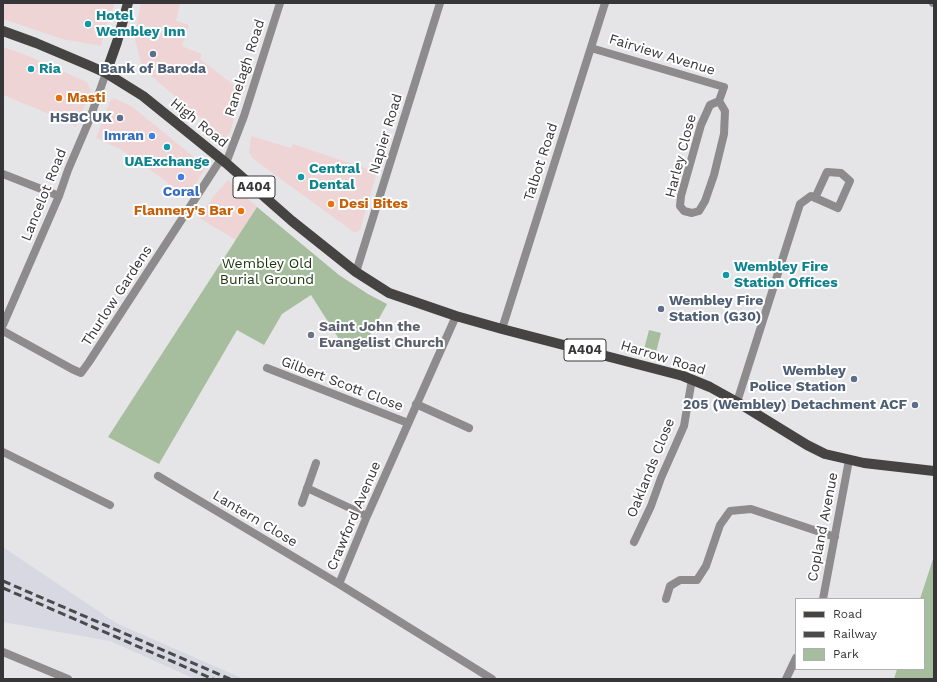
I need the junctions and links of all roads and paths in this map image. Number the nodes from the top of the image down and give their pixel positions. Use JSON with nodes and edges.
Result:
{"nodes":[{"id":1,"x":128,"y":3,"type":"edge"},
{"id":2,"x":280,"y":3,"type":"edge"},
{"id":3,"x":440,"y":3,"type":"edge"},
{"id":4,"x":605,"y":3,"type":"edge"},
{"id":5,"x":3,"y":31,"type":"edge"},
{"id":6,"x":591,"y":48,"type":"junction"},
{"id":7,"x":106,"y":73,"type":"junction"},
{"id":8,"x":724,"y":87,"type":"joint"},
{"id":9,"x":719,"y":101,"type":"junction"},
{"id":10,"x":224,"y":161,"type":"junction"},
{"id":11,"x":3,"y":174,"type":"edge"},
{"id":12,"x":59,"y":196,"type":"junction"},
{"id":13,"x":815,"y":198,"type":"junction"},
{"id":14,"x":356,"y":272,"type":"junction"},
{"id":15,"x":6,"y":312,"type":"edge"},
{"id":16,"x":456,"y":316,"type":"junction"},
{"id":17,"x":3,"y":325,"type":"edge"},
{"id":18,"x":502,"y":329,"type":"junction"},
{"id":19,"x":3,"y":331,"type":"edge"},
{"id":20,"x":267,"y":368,"type":"dead end"},
{"id":21,"x":692,"y":379,"type":"junction"},
{"id":22,"x":737,"y":402,"type":"junction"},
{"id":23,"x":416,"y":404,"type":"junction"},
{"id":24,"x":408,"y":423,"type":"junction"},
{"id":25,"x":469,"y":428,"type":"dead end"},
{"id":26,"x":3,"y":452,"type":"edge"},
{"id":27,"x":849,"y":460,"type":"junction"},
{"id":28,"x":316,"y":463,"type":"dead end"},
{"id":29,"x":934,"y":471,"type":"edge"},
{"id":30,"x":158,"y":476,"type":"dead end"},
{"id":31,"x":307,"y":488,"type":"junction"},
{"id":32,"x":302,"y":503,"type":"dead end"},
{"id":33,"x":110,"y":505,"type":"dead end"},
{"id":34,"x":367,"y":516,"type":"junction"},
{"id":35,"x":835,"y":537,"type":"junction"},
{"id":36,"x":634,"y":542,"type":"dead end"},
{"id":37,"x":339,"y":584,"type":"junction"},
{"id":38,"x":823,"y":598,"type":"edge"},
{"id":39,"x":666,"y":599,"type":"dead end"},
{"id":40,"x":3,"y":652,"type":"edge"},
{"id":41,"x":795,"y":660,"type":"edge"},
{"id":42,"x":68,"y":679,"type":"edge"},
{"id":43,"x":492,"y":679,"type":"edge"},
{"id":44,"x":786,"y":679,"type":"edge"}],
"edges":[{"from":1,"to":7,"type":"main road"},
{"from":2,"to":10,"type":"street","name":"Ranelagh Road"},
{"from":3,"to":14,"type":"street","name":"Napier Road"},
{"from":4,"to":6,"type":"street","name":"Talbot Road"},
{"from":5,"to":7,"type":"main road","name":"High Road","number":"A404"},
{"from":6,"to":8,"type":"street","name":"Fairview Avenue"},
{"from":6,"to":18,"type":"street","name":"Talbot Road"},
{"from":7,"to":10,"type":"main road","name":"High Road","number":"A404"},
{"from":7,"to":12,"type":"street","name":"Lancelot Road"},
{"from":8,"to":9,"type":"street","name":"Harley Close"},
{"from":9,"to":9,"type":"street","name":"Harley Close"},
{"from":10,"to":14,"type":"main road","name":"High Road","number":"A404"},
{"from":10,"to":19,"type":"street","name":"Thurlow Gardens"},
{"from":11,"to":12,"type":"street"},
{"from":12,"to":15,"type":"street","name":"Lancelot Road"},
{"from":13,"to":13,"type":"street"},
{"from":13,"to":22,"type":"street"},
{"from":14,"to":16,"type":"main road","name":"Harrow Road","number":"A404"},
{"from":15,"to":17,"type":"street","name":"Lancelot Road"},
{"from":16,"to":18,"type":"main road","name":"Harrow Road","number":"A404"},
{"from":16,"to":23,"type":"street","name":"Crawford Avenue"},
{"from":18,"to":21,"type":"main road","name":"Harrow Road","number":"A404"},
{"from":20,"to":24,"type":"street","name":"Gilbert Scott Close"},
{"from":21,"to":22,"type":"main road","name":"Harrow Road","number":"A404"},
{"from":21,"to":36,"type":"street","name":"Oaklands Close"},
{"from":22,"to":27,"type":"main road","name":"Harrow Road","number":"A404"},
{"from":23,"to":24,"type":"street","name":"Crawford Avenue"},
{"from":23,"to":25,"type":"street"},
{"from":24,"to":34,"type":"street","name":"Crawford Avenue"},
{"from":26,"to":33,"type":"street"},
{"from":27,"to":29,"type":"main road","name":"Harrow Road","number":"A404"},
{"from":27,"to":35,"type":"street","name":"Copland Avenue"},
{"from":28,"to":31,"type":"street"},
{"from":30,"to":37,"type":"street","name":"Lantern Close"},
{"from":31,"to":32,"type":"street"},
{"from":31,"to":34,"type":"street"},
{"from":34,"to":37,"type":"street","name":"Crawford Avenue"},
{"from":35,"to":38,"type":"street","name":"Copland Avenue"},
{"from":35,"to":39,"type":"street"},
{"from":37,"to":43,"type":"street","name":"Crawford Avenue"},
{"from":40,"to":42,"type":"street"},
{"from":41,"to":44,"type":"street"}]}
